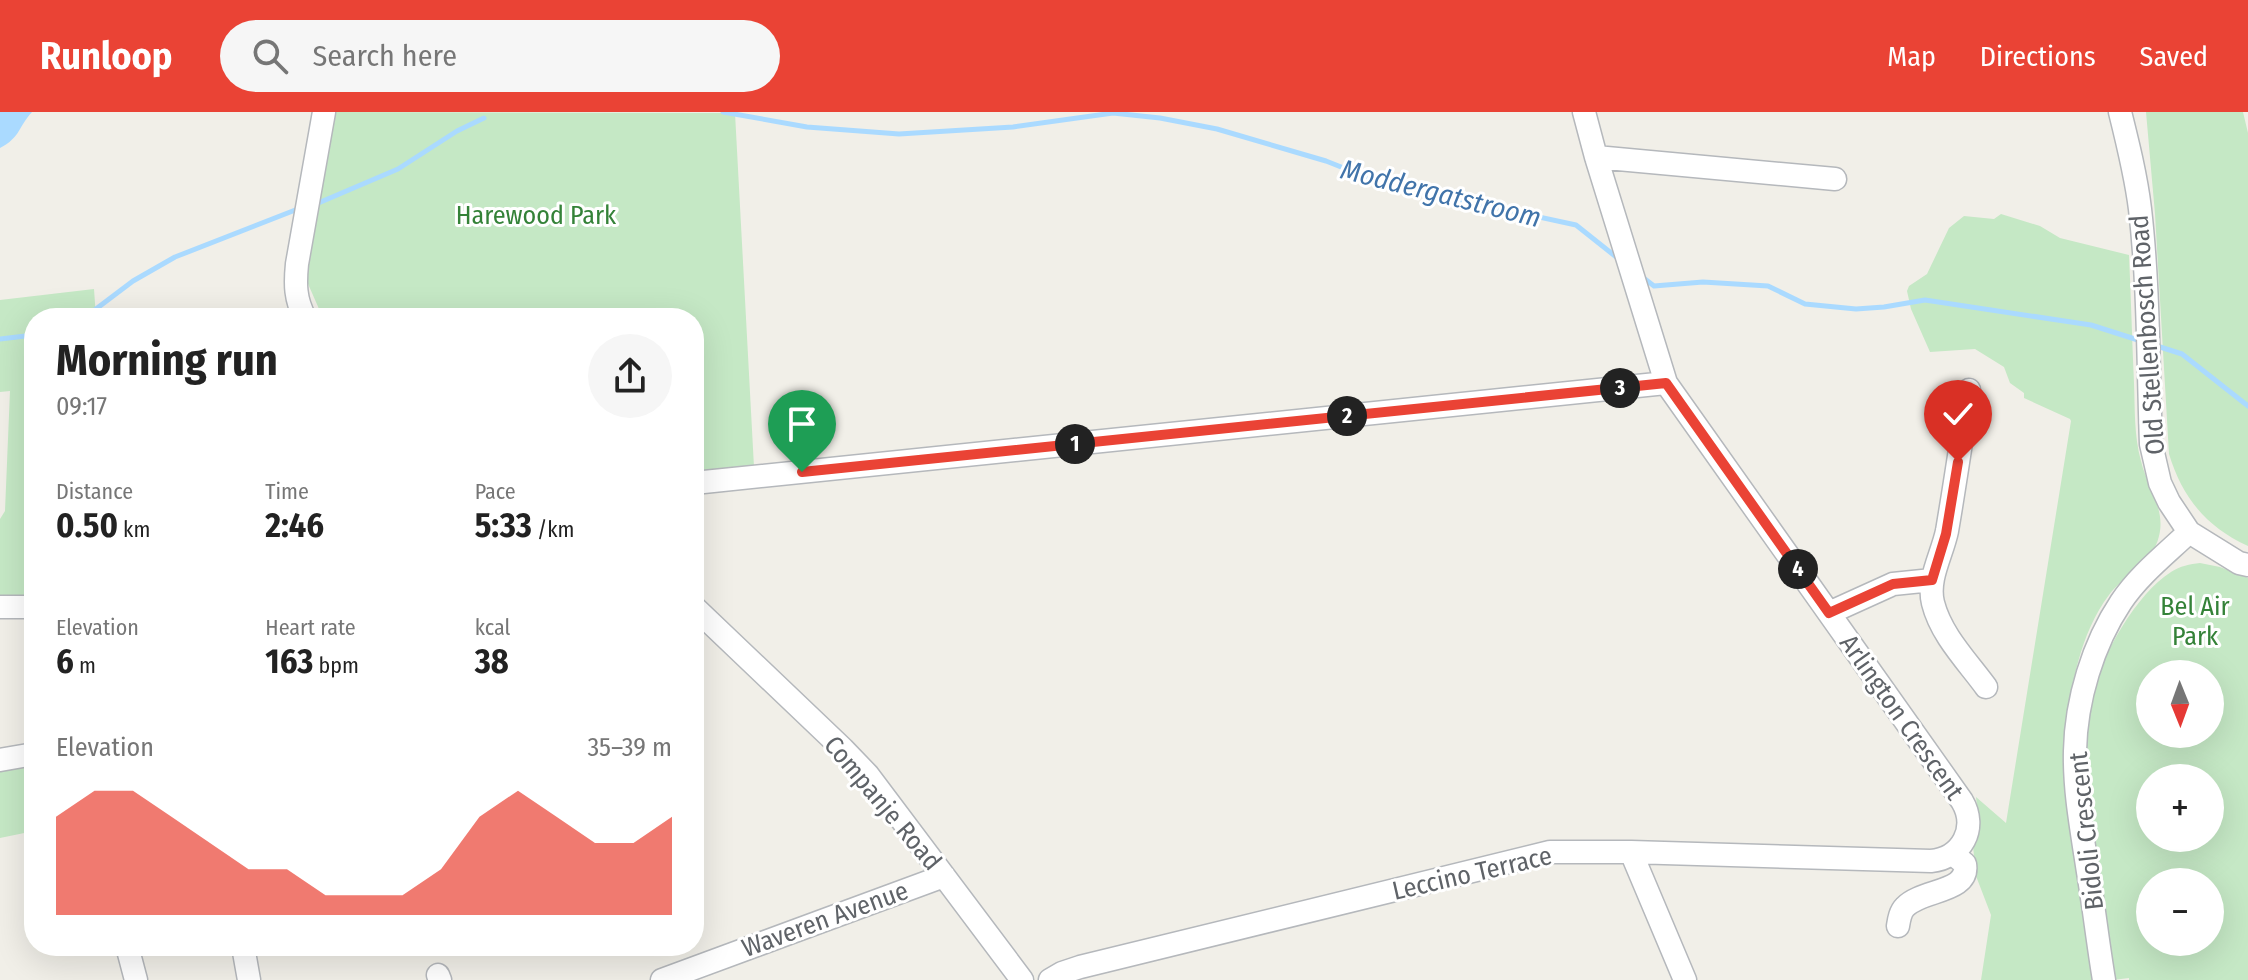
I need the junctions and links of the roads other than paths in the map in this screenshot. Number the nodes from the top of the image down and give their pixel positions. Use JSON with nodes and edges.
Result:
{"nodes":[{"id":1,"x":324,"y":112,"type":"edge"},
{"id":2,"x":1584,"y":112,"type":"edge"},
{"id":3,"x":2120,"y":112,"type":"edge"},
{"id":4,"x":1596,"y":157,"type":"junction"},
{"id":5,"x":1835,"y":179,"type":"dead end"},
{"id":6,"x":299,"y":308,"type":"edge"},
{"id":7,"x":1666,"y":383,"type":"junction"},
{"id":8,"x":1969,"y":390,"type":"dead end"},
{"id":9,"x":704,"y":482,"type":"edge"},
{"id":10,"x":2189,"y":532,"type":"junction"},
{"id":11,"x":2248,"y":565,"type":"edge"},
{"id":12,"x":1932,"y":580,"type":"junction"},
{"id":13,"x":0,"y":607,"type":"edge"},
{"id":14,"x":24,"y":607,"type":"edge"},
{"id":15,"x":1829,"y":613,"type":"junction"},
{"id":16,"x":704,"y":617,"type":"edge"},
{"id":17,"x":1986,"y":687,"type":"dead end"},
{"id":18,"x":24,"y":756,"type":"edge"},
{"id":19,"x":0,"y":760,"type":"edge"},
{"id":20,"x":1631,"y":852,"type":"junction"},
{"id":21,"x":1953,"y":854,"type":"junction"},
{"id":22,"x":944,"y":876,"type":"junction"},
{"id":23,"x":1898,"y":926,"type":"dead end"},
{"id":24,"x":130,"y":956,"type":"edge"},
{"id":25,"x":245,"y":956,"type":"edge"},
{"id":26,"x":2103,"y":978,"type":"edge"},
{"id":27,"x":136,"y":980,"type":"edge"},
{"id":28,"x":249,"y":980,"type":"edge"},
{"id":29,"x":662,"y":980,"type":"edge"},
{"id":30,"x":1022,"y":980,"type":"edge"},
{"id":31,"x":1050,"y":980,"type":"edge"},
{"id":32,"x":1685,"y":980,"type":"edge"}],
"edges":[{"from":1,"to":6,"type":"street"},
{"from":2,"to":4,"type":"street","name":"Arlington Crescent"},
{"from":3,"to":10,"type":"street","name":"Old Stellenbosch Road"},
{"from":4,"to":5,"type":"street"},
{"from":4,"to":7,"type":"street","name":"Arlington Crescent"},
{"from":7,"to":9,"type":"street"},
{"from":7,"to":15,"type":"street","name":"Arlington Crescent"},
{"from":8,"to":12,"type":"street"},
{"from":10,"to":11,"type":"street","name":"Old Stellenbosch Road"},
{"from":10,"to":26,"type":"street","name":"Bidoli Crescent"},
{"from":12,"to":15,"type":"street"},
{"from":12,"to":17,"type":"street"},
{"from":13,"to":14,"type":"street"},
{"from":15,"to":21,"type":"street","name":"Arlington Crescent"},
{"from":16,"to":22,"type":"street","name":"Companje Road"},
{"from":18,"to":19,"type":"street"},
{"from":20,"to":21,"type":"street","name":"Leccino Terrace"},
{"from":20,"to":31,"type":"street","name":"Leccino Terrace"},
{"from":20,"to":32,"type":"street"},
{"from":21,"to":23,"type":"street"},
{"from":22,"to":29,"type":"street","name":"Waveren Avenue"},
{"from":22,"to":30,"type":"street","name":"Companje Road"},
{"from":24,"to":27,"type":"street"},
{"from":25,"to":28,"type":"street"}]}
